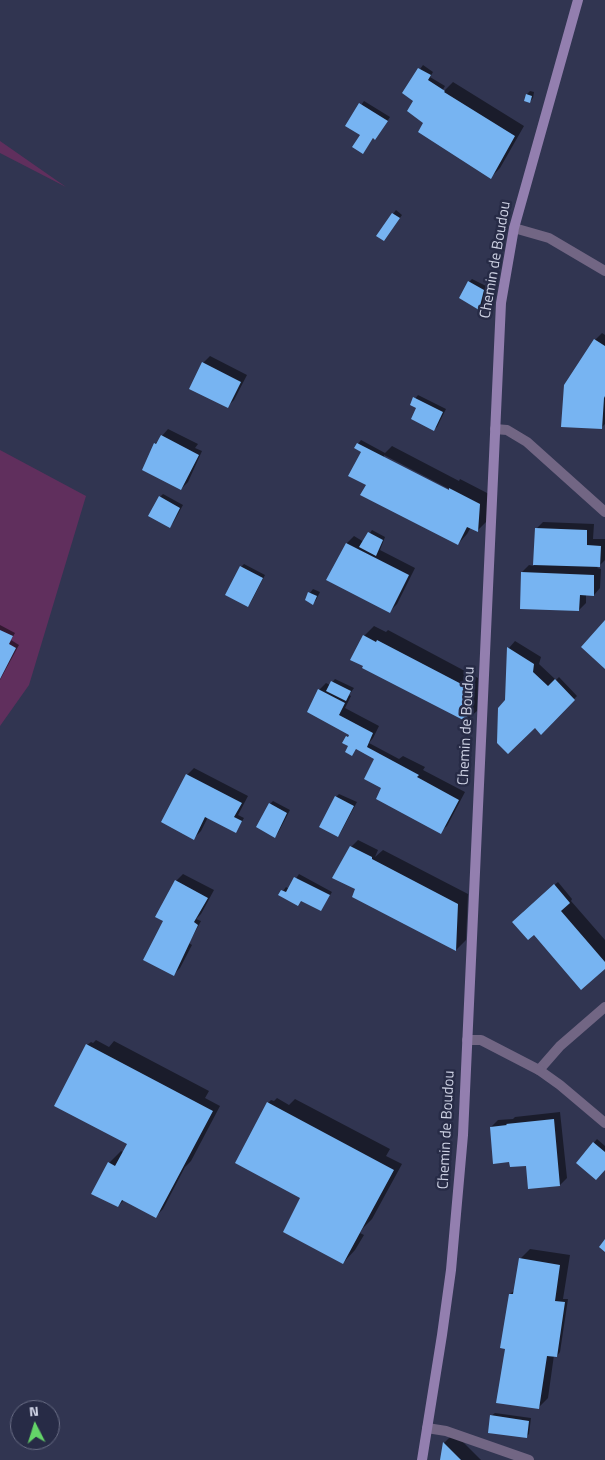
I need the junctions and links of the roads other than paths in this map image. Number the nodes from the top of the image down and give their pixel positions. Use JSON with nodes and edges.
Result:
{"nodes":[{"id":1,"x":578,"y":0,"type":"edge"},
{"id":2,"x":514,"y":228,"type":"junction"},
{"id":3,"x":605,"y":271,"type":"edge"},
{"id":4,"x":495,"y":429,"type":"junction"},
{"id":5,"x":605,"y":512,"type":"edge"},
{"id":6,"x":605,"y":1007,"type":"edge"},
{"id":7,"x":467,"y":1040,"type":"junction"},
{"id":8,"x":538,"y":1070,"type":"junction"},
{"id":9,"x":605,"y":1123,"type":"edge"},
{"id":10,"x":428,"y":1428,"type":"junction"},
{"id":11,"x":422,"y":1460,"type":"edge"},
{"id":12,"x":529,"y":1460,"type":"edge"}],
"edges":[{"from":1,"to":2,"type":"street","name":"Chemin de Boudou"},
{"from":2,"to":3,"type":"street"},
{"from":2,"to":4,"type":"street","name":"Chemin de Boudou"},
{"from":4,"to":5,"type":"street"},
{"from":4,"to":7,"type":"street","name":"Chemin de Boudou"},
{"from":6,"to":8,"type":"street"},
{"from":7,"to":8,"type":"street"},
{"from":7,"to":10,"type":"street","name":"Chemin de Boudou"},
{"from":8,"to":9,"type":"street"},
{"from":10,"to":11,"type":"street","name":"Chemin de Boudou"},
{"from":10,"to":12,"type":"street"}]}
